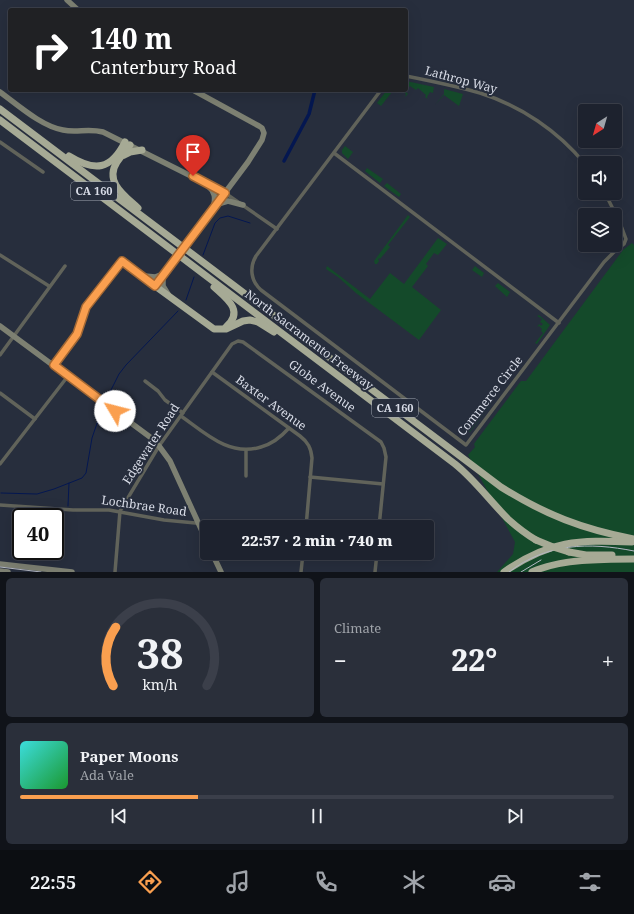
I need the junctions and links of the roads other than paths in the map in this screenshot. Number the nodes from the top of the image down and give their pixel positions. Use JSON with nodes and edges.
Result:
{"nodes":[{"id":1,"x":66,"y":0,"type":"edge"},
{"id":2,"x":76,"y":8,"type":"edge"},
{"id":3,"x":408,"y":76,"type":"edge"},
{"id":4,"x":0,"y":92,"type":"edge"},
{"id":5,"x":197,"y":92,"type":"edge"},
{"id":6,"x":380,"y":92,"type":"edge"},
{"id":7,"x":0,"y":109,"type":"edge"},
{"id":8,"x":0,"y":120,"type":"edge"},
{"id":9,"x":28,"y":130,"type":"junction"},
{"id":10,"x":0,"y":142,"type":"edge"},
{"id":11,"x":128,"y":143,"type":"junction"},
{"id":12,"x":142,"y":150,"type":"junction"},
{"id":13,"x":334,"y":153,"type":"junction"},
{"id":14,"x":122,"y":156,"type":"junction"},
{"id":15,"x":578,"y":156,"type":"edge"},
{"id":16,"x":43,"y":172,"type":"dead end"},
{"id":17,"x":202,"y":181,"type":"junction"},
{"id":18,"x":225,"y":193,"type":"junction"},
{"id":19,"x":608,"y":200,"type":"edge"},
{"id":20,"x":216,"y":205,"type":"junction"},
{"id":21,"x":243,"y":205,"type":"junction"},
{"id":22,"x":210,"y":213,"type":"junction"},
{"id":23,"x":277,"y":229,"type":"junction"},
{"id":24,"x":175,"y":242,"type":"junction"},
{"id":25,"x":0,"y":255,"type":"edge"},
{"id":26,"x":187,"y":262,"type":"junction"},
{"id":27,"x":64,"y":266,"type":"dead end"},
{"id":28,"x":138,"y":273,"type":"junction"},
{"id":29,"x":163,"y":274,"type":"junction"},
{"id":30,"x":49,"y":286,"type":"junction"},
{"id":31,"x":155,"y":286,"type":"junction"},
{"id":32,"x":171,"y":298,"type":"junction"},
{"id":33,"x":559,"y":323,"type":"junction"},
{"id":34,"x":0,"y":326,"type":"edge"},
{"id":35,"x":223,"y":330,"type":"junction"},
{"id":36,"x":15,"y":336,"type":"junction"},
{"id":37,"x":238,"y":341,"type":"joint"},
{"id":38,"x":0,"y":355,"type":"edge"},
{"id":39,"x":54,"y":365,"type":"junction"},
{"id":40,"x":328,"y":368,"type":"junction"},
{"id":41,"x":212,"y":372,"type":"junction"},
{"id":42,"x":68,"y":376,"type":"junction"},
{"id":43,"x":144,"y":381,"type":"dead end"},
{"id":44,"x":0,"y":393,"type":"edge"},
{"id":45,"x":182,"y":414,"type":"junction"},
{"id":46,"x":35,"y":419,"type":"junction"},
{"id":47,"x":289,"y":428,"type":"junction"},
{"id":48,"x":159,"y":446,"type":"junction"},
{"id":49,"x":246,"y":450,"type":"junction"},
{"id":50,"x":0,"y":464,"type":"edge"},
{"id":51,"x":246,"y":476,"type":"dead end"},
{"id":52,"x":310,"y":477,"type":"junction"},
{"id":53,"x":383,"y":484,"type":"junction"},
{"id":54,"x":0,"y":505,"type":"edge"},
{"id":55,"x":120,"y":511,"type":"junction"},
{"id":56,"x":307,"y":520,"type":"edge"},
{"id":57,"x":380,"y":520,"type":"edge"},
{"id":58,"x":199,"y":524,"type":"joint"},
{"id":59,"x":634,"y":539,"type":"edge"},
{"id":60,"x":634,"y":542,"type":"edge"},
{"id":61,"x":634,"y":555,"type":"edge"},
{"id":62,"x":634,"y":559,"type":"edge"},
{"id":63,"x":215,"y":560,"type":"edge"},
{"id":64,"x":302,"y":560,"type":"edge"},
{"id":65,"x":376,"y":560,"type":"edge"},
{"id":66,"x":0,"y":564,"type":"edge"},
{"id":67,"x":0,"y":571,"type":"edge"},
{"id":68,"x":8,"y":572,"type":"edge"},
{"id":69,"x":72,"y":572,"type":"edge"},
{"id":70,"x":115,"y":572,"type":"edge"},
{"id":71,"x":221,"y":572,"type":"edge"},
{"id":72,"x":301,"y":572,"type":"edge"},
{"id":73,"x":375,"y":572,"type":"edge"},
{"id":74,"x":504,"y":572,"type":"edge"},
{"id":75,"x":532,"y":572,"type":"edge"}],
"edges":[{"from":1,"to":2,"type":"street"},
{"from":3,"to":15,"type":"street","name":"Lathrop Way"},
{"from":4,"to":11,"type":"street"},
{"from":5,"to":18,"type":"street"},
{"from":6,"to":13,"type":"street"},
{"from":7,"to":9,"type":"highway","name":"North Sacramento Freeway","number":"CA 160"},
{"from":8,"to":26,"type":"highway","name":"North Sacramento Freeway","number":"CA 160"},
{"from":9,"to":11,"type":"highway"},
{"from":9,"to":24,"type":"highway","name":"North Sacramento Freeway","number":"CA 160"},
{"from":10,"to":16,"type":"street"},
{"from":11,"to":12,"type":"street"},
{"from":11,"to":14,"type":"highway"},
{"from":12,"to":14,"type":"highway"},
{"from":12,"to":17,"type":"street"},
{"from":13,"to":23,"type":"street","name":"Commerce Circle"},
{"from":13,"to":33,"type":"street"},
{"from":14,"to":24,"type":"highway"},
{"from":17,"to":18,"type":"street"},
{"from":17,"to":22,"type":"street"},
{"from":18,"to":20,"type":"street"},
{"from":18,"to":21,"type":"street"},
{"from":19,"to":33,"type":"street"},
{"from":20,"to":21,"type":"street"},
{"from":20,"to":22,"type":"street"},
{"from":21,"to":23,"type":"street"},
{"from":22,"to":29,"type":"street","bridge":true},
{"from":23,"to":33,"type":"street","name":"Commerce Circle"},
{"from":24,"to":59,"type":"highway","name":"North Sacramento Freeway","number":"CA 160"},
{"from":25,"to":30,"type":"street"},
{"from":26,"to":35,"type":"highway"},
{"from":26,"to":40,"type":"highway","name":"North Sacramento Freeway","number":"CA 160"},
{"from":27,"to":30,"type":"street"},
{"from":28,"to":29,"type":"street"},
{"from":28,"to":31,"type":"street"},
{"from":28,"to":39,"type":"street"},
{"from":29,"to":31,"type":"street"},
{"from":29,"to":32,"type":"street"},
{"from":30,"to":36,"type":"street"},
{"from":31,"to":32,"type":"highway"},
{"from":32,"to":35,"type":"highway"},
{"from":34,"to":36,"type":"street"},
{"from":35,"to":40,"type":"highway"},
{"from":36,"to":38,"type":"street"},
{"from":36,"to":39,"type":"street"},
{"from":37,"to":41,"type":"street","name":"Edgewater Road"},
{"from":37,"to":53,"type":"street","name":"Globe Avenue"},
{"from":39,"to":42,"type":"street"},
{"from":40,"to":61,"type":"highway","name":"North Sacramento Freeway","number":"CA 160","bridge":true},
{"from":41,"to":45,"type":"street","name":"Edgewater Road"},
{"from":41,"to":47,"type":"street","name":"Baxter Avenue"},
{"from":42,"to":46,"type":"street"},
{"from":42,"to":48,"type":"street"},
{"from":43,"to":45,"type":"street"},
{"from":44,"to":46,"type":"street"},
{"from":45,"to":48,"type":"street","name":"Edgewater Road"},
{"from":45,"to":49,"type":"street"},
{"from":46,"to":50,"type":"street"},
{"from":47,"to":49,"type":"street"},
{"from":47,"to":52,"type":"street","name":"Baxter Avenue"},
{"from":48,"to":55,"type":"street","name":"Edgewater Road"},
{"from":48,"to":58,"type":"street"},
{"from":49,"to":51,"type":"street"},
{"from":52,"to":53,"type":"street"},
{"from":52,"to":56,"type":"street","name":"Baxter Avenue"},
{"from":53,"to":57,"type":"street","name":"Globe Avenue"},
{"from":54,"to":55,"type":"street","name":"Lochbrae Road"},
{"from":55,"to":58,"type":"street","name":"Lochbrae Road"},
{"from":55,"to":70,"type":"street","name":"Edgewater Road"},
{"from":60,"to":74,"type":"highway"},
{"from":62,"to":75,"type":"highway"},
{"from":63,"to":71,"type":"street"},
{"from":64,"to":72,"type":"street"},
{"from":65,"to":73,"type":"street"},
{"from":66,"to":69,"type":"street"},
{"from":67,"to":68,"type":"street"}]}
